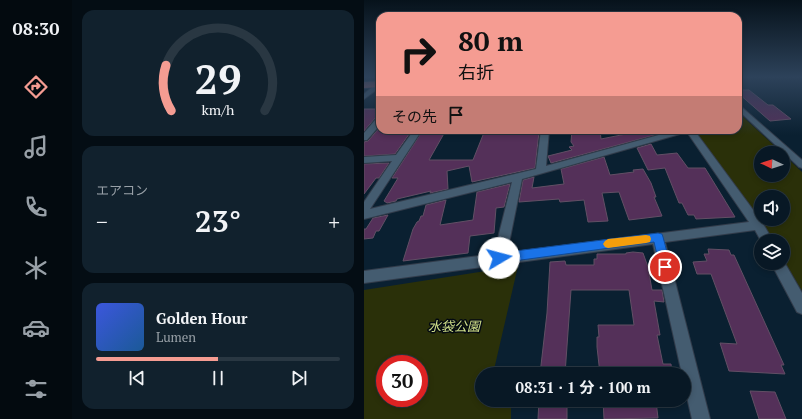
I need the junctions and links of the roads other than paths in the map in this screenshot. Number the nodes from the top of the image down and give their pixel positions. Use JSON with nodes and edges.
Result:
{"nodes":[{"id":1,"x":742,"y":110,"type":"edge"},
{"id":2,"x":376,"y":124,"type":"edge"},
{"id":3,"x":415,"y":134,"type":"edge"},
{"id":4,"x":546,"y":134,"type":"edge"},
{"id":5,"x":672,"y":134,"type":"edge"},
{"id":6,"x":693,"y":134,"type":"edge"},
{"id":7,"x":364,"y":138,"type":"edge"},
{"id":8,"x":399,"y":158,"type":"junction"},
{"id":9,"x":364,"y":160,"type":"edge"},
{"id":10,"x":802,"y":165,"type":"edge"},
{"id":11,"x":541,"y":171,"type":"junction"},
{"id":12,"x":518,"y":176,"type":"junction"},
{"id":13,"x":364,"y":210,"type":"edge"},
{"id":14,"x":364,"y":215,"type":"edge"},
{"id":15,"x":754,"y":218,"type":"edge"},
{"id":16,"x":754,"y":225,"type":"edge"},
{"id":17,"x":658,"y":237,"type":"junction"},
{"id":18,"x":499,"y":258,"type":"junction"},
{"id":19,"x":782,"y":270,"type":"edge"},
{"id":20,"x":364,"y":277,"type":"edge"},
{"id":21,"x":802,"y":307,"type":"edge"},
{"id":22,"x":701,"y":419,"type":"edge"}],
"edges":[{"from":1,"to":10,"type":"street"},
{"from":2,"to":7,"type":"street"},
{"from":3,"to":8,"type":"street"},
{"from":4,"to":11,"type":"street"},
{"from":5,"to":11,"type":"street"},
{"from":6,"to":15,"type":"street"},
{"from":8,"to":9,"type":"street"},
{"from":8,"to":13,"type":"street"},
{"from":11,"to":12,"type":"street"},
{"from":12,"to":14,"type":"street"},
{"from":12,"to":18,"type":"street"},
{"from":16,"to":17,"type":"street"},
{"from":17,"to":18,"type":"street"},
{"from":17,"to":22,"type":"street"},
{"from":18,"to":20,"type":"street"},
{"from":19,"to":21,"type":"street"}]}
